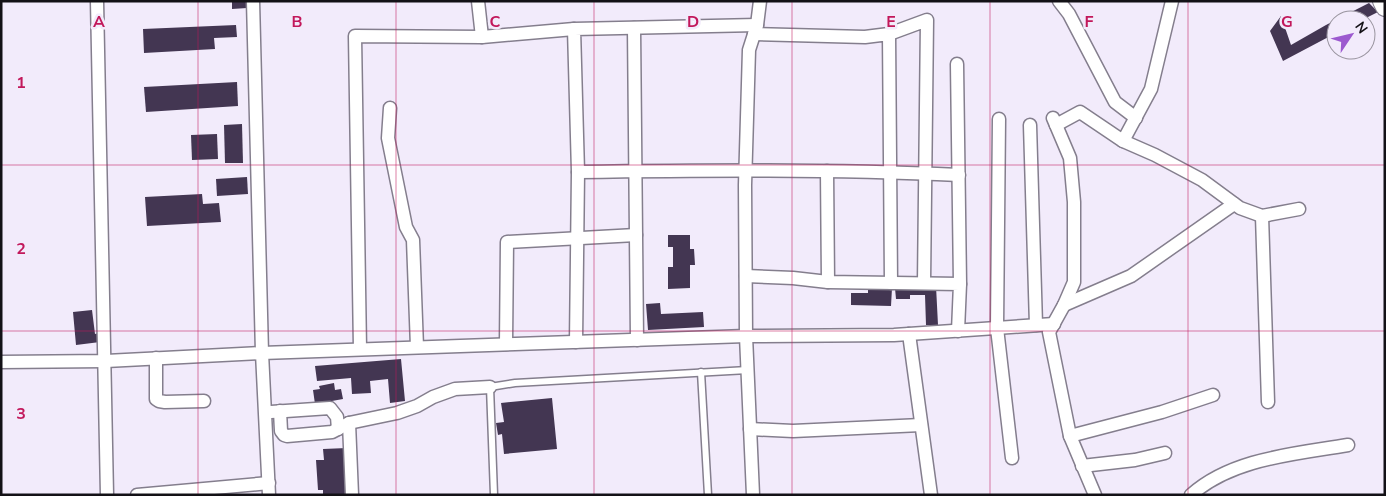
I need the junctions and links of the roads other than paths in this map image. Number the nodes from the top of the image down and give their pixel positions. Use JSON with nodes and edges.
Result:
{"nodes":[{"id":1,"x":97,"y":1,"type":"edge"},
{"id":2,"x":253,"y":1,"type":"edge"},
{"id":3,"x":478,"y":1,"type":"edge"},
{"id":4,"x":760,"y":1,"type":"edge"},
{"id":5,"x":1059,"y":1,"type":"edge"},
{"id":6,"x":1172,"y":1,"type":"edge"},
{"id":7,"x":1382,"y":1,"type":"edge"},
{"id":8,"x":1385,"y":7,"type":"edge"},
{"id":9,"x":634,"y":28,"type":"junction"},
{"id":10,"x":574,"y":30,"type":"junction"},
{"id":11,"x":755,"y":30,"type":"junction"},
{"id":12,"x":889,"y":34,"type":"junction"},
{"id":13,"x":482,"y":37,"type":"junction"},
{"id":14,"x":957,"y":64,"type":"dead end"},
{"id":15,"x":390,"y":108,"type":"dead end"},
{"id":16,"x":1136,"y":118,"type":"junction"},
{"id":17,"x":999,"y":119,"type":"dead end"},
{"id":18,"x":1030,"y":125,"type":"dead end"},
{"id":19,"x":1123,"y":141,"type":"junction"},
{"id":20,"x":745,"y":170,"type":"junction"},
{"id":21,"x":827,"y":171,"type":"junction"},
{"id":22,"x":578,"y":172,"type":"junction"},
{"id":23,"x":635,"y":172,"type":"junction"},
{"id":24,"x":890,"y":172,"type":"junction"},
{"id":25,"x":925,"y":174,"type":"junction"},
{"id":26,"x":958,"y":175,"type":"junction"},
{"id":27,"x":1234,"y":204,"type":"junction"},
{"id":28,"x":1299,"y":209,"type":"dead end"},
{"id":29,"x":1262,"y":216,"type":"junction"},
{"id":30,"x":636,"y":235,"type":"junction"},
{"id":31,"x":577,"y":238,"type":"junction"},
{"id":32,"x":746,"y":276,"type":"junction"},
{"id":33,"x":828,"y":282,"type":"junction"},
{"id":34,"x":891,"y":283,"type":"junction"},
{"id":35,"x":924,"y":283,"type":"junction"},
{"id":36,"x":960,"y":284,"type":"junction"},
{"id":37,"x":1064,"y":305,"type":"junction"},
{"id":38,"x":1054,"y":324,"type":"junction"},
{"id":39,"x":1036,"y":325,"type":"junction"},
{"id":40,"x":997,"y":328,"type":"junction"},
{"id":41,"x":958,"y":331,"type":"junction"},
{"id":42,"x":909,"y":334,"type":"junction"},
{"id":43,"x":746,"y":336,"type":"junction"},
{"id":44,"x":637,"y":340,"type":"junction"},
{"id":45,"x":576,"y":342,"type":"junction"},
{"id":46,"x":506,"y":344,"type":"junction"},
{"id":47,"x":417,"y":347,"type":"junction"},
{"id":48,"x":360,"y":349,"type":"junction"},
{"id":49,"x":262,"y":353,"type":"junction"},
{"id":50,"x":156,"y":358,"type":"junction"},
{"id":51,"x":106,"y":361,"type":"junction"},
{"id":52,"x":1,"y":362,"type":"edge"},
{"id":53,"x":748,"y":370,"type":"junction"},
{"id":54,"x":701,"y":372,"type":"junction"},
{"id":55,"x":490,"y":387,"type":"junction"},
{"id":56,"x":1213,"y":395,"type":"dead end"},
{"id":57,"x":204,"y":401,"type":"dead end"},
{"id":58,"x":1268,"y":402,"type":"dead end"},
{"id":59,"x":280,"y":411,"type":"junction"},
{"id":60,"x":265,"y":413,"type":"junction"},
{"id":61,"x":921,"y":425,"type":"junction"},
{"id":62,"x":343,"y":426,"type":"junction"},
{"id":63,"x":750,"y":429,"type":"junction"},
{"id":64,"x":1070,"y":436,"type":"junction"},
{"id":65,"x":1348,"y":445,"type":"dead end"},
{"id":66,"x":1165,"y":453,"type":"dead end"},
{"id":67,"x":1012,"y":458,"type":"dead end"},
{"id":68,"x":1082,"y":466,"type":"junction"},
{"id":69,"x":269,"y":489,"type":"edge"},
{"id":70,"x":107,"y":495,"type":"edge"},
{"id":71,"x":137,"y":495,"type":"edge"},
{"id":72,"x":352,"y":495,"type":"edge"},
{"id":73,"x":494,"y":495,"type":"edge"},
{"id":74,"x":708,"y":495,"type":"edge"},
{"id":75,"x":753,"y":495,"type":"edge"},
{"id":76,"x":931,"y":495,"type":"edge"},
{"id":77,"x":1095,"y":495,"type":"edge"},
{"id":78,"x":1191,"y":495,"type":"edge"}],
"edges":[{"from":1,"to":51,"type":"street"},
{"from":2,"to":49,"type":"street"},
{"from":3,"to":13,"type":"street"},
{"from":4,"to":11,"type":"street"},
{"from":5,"to":16,"type":"street"},
{"from":6,"to":16,"type":"street"},
{"from":7,"to":8,"type":"street"},
{"from":9,"to":10,"type":"street"},
{"from":9,"to":11,"type":"street"},
{"from":9,"to":23,"type":"street"},
{"from":10,"to":13,"type":"street"},
{"from":10,"to":22,"type":"street"},
{"from":11,"to":12,"type":"street"},
{"from":11,"to":20,"type":"street"},
{"from":12,"to":24,"type":"street"},
{"from":12,"to":25,"type":"street"},
{"from":13,"to":48,"type":"street"},
{"from":14,"to":26,"type":"street"},
{"from":15,"to":47,"type":"street"},
{"from":16,"to":19,"type":"street"},
{"from":17,"to":40,"type":"street"},
{"from":18,"to":39,"type":"street"},
{"from":19,"to":27,"type":"street"},
{"from":19,"to":37,"type":"street"},
{"from":20,"to":21,"type":"street"},
{"from":20,"to":23,"type":"street"},
{"from":20,"to":32,"type":"street"},
{"from":21,"to":24,"type":"street"},
{"from":21,"to":33,"type":"street"},
{"from":22,"to":23,"type":"street"},
{"from":22,"to":31,"type":"street"},
{"from":23,"to":30,"type":"street"},
{"from":24,"to":25,"type":"street"},
{"from":24,"to":34,"type":"street"},
{"from":25,"to":26,"type":"street"},
{"from":25,"to":35,"type":"street"},
{"from":26,"to":36,"type":"street"},
{"from":27,"to":29,"type":"street"},
{"from":27,"to":37,"type":"street"},
{"from":28,"to":29,"type":"street"},
{"from":29,"to":58,"type":"street"},
{"from":30,"to":31,"type":"street"},
{"from":30,"to":44,"type":"street"},
{"from":31,"to":45,"type":"street"},
{"from":31,"to":46,"type":"street"},
{"from":32,"to":33,"type":"street"},
{"from":32,"to":43,"type":"street"},
{"from":33,"to":34,"type":"street"},
{"from":34,"to":35,"type":"street"},
{"from":35,"to":36,"type":"street"},
{"from":36,"to":41,"type":"street"},
{"from":37,"to":38,"type":"street"},
{"from":38,"to":39,"type":"street"},
{"from":38,"to":64,"type":"street"},
{"from":39,"to":40,"type":"street"},
{"from":40,"to":41,"type":"street"},
{"from":40,"to":67,"type":"street"},
{"from":41,"to":42,"type":"street"},
{"from":42,"to":43,"type":"street"},
{"from":42,"to":61,"type":"street"},
{"from":43,"to":44,"type":"street"},
{"from":43,"to":53,"type":"street"},
{"from":44,"to":45,"type":"street"},
{"from":45,"to":46,"type":"street"},
{"from":46,"to":47,"type":"street"},
{"from":47,"to":48,"type":"street"},
{"from":48,"to":49,"type":"street"},
{"from":49,"to":50,"type":"street"},
{"from":49,"to":60,"type":"street"},
{"from":50,"to":51,"type":"street"},
{"from":50,"to":57,"type":"street"},
{"from":51,"to":52,"type":"street"},
{"from":51,"to":70,"type":"street"},
{"from":53,"to":54,"type":"lane"},
{"from":53,"to":63,"type":"street"},
{"from":54,"to":55,"type":"lane"},
{"from":54,"to":74,"type":"lane"},
{"from":55,"to":62,"type":"street"},
{"from":55,"to":73,"type":"lane"},
{"from":56,"to":64,"type":"street"},
{"from":59,"to":60,"type":"street"},
{"from":59,"to":62,"type":"street"},
{"from":59,"to":62,"type":"street"},
{"from":60,"to":69,"type":"street"},
{"from":61,"to":63,"type":"street"},
{"from":61,"to":76,"type":"street"},
{"from":62,"to":72,"type":"street"},
{"from":63,"to":75,"type":"street"},
{"from":64,"to":68,"type":"street"},
{"from":65,"to":78,"type":"street"},
{"from":66,"to":68,"type":"street"},
{"from":68,"to":77,"type":"street"},
{"from":69,"to":71,"type":"street"}]}
